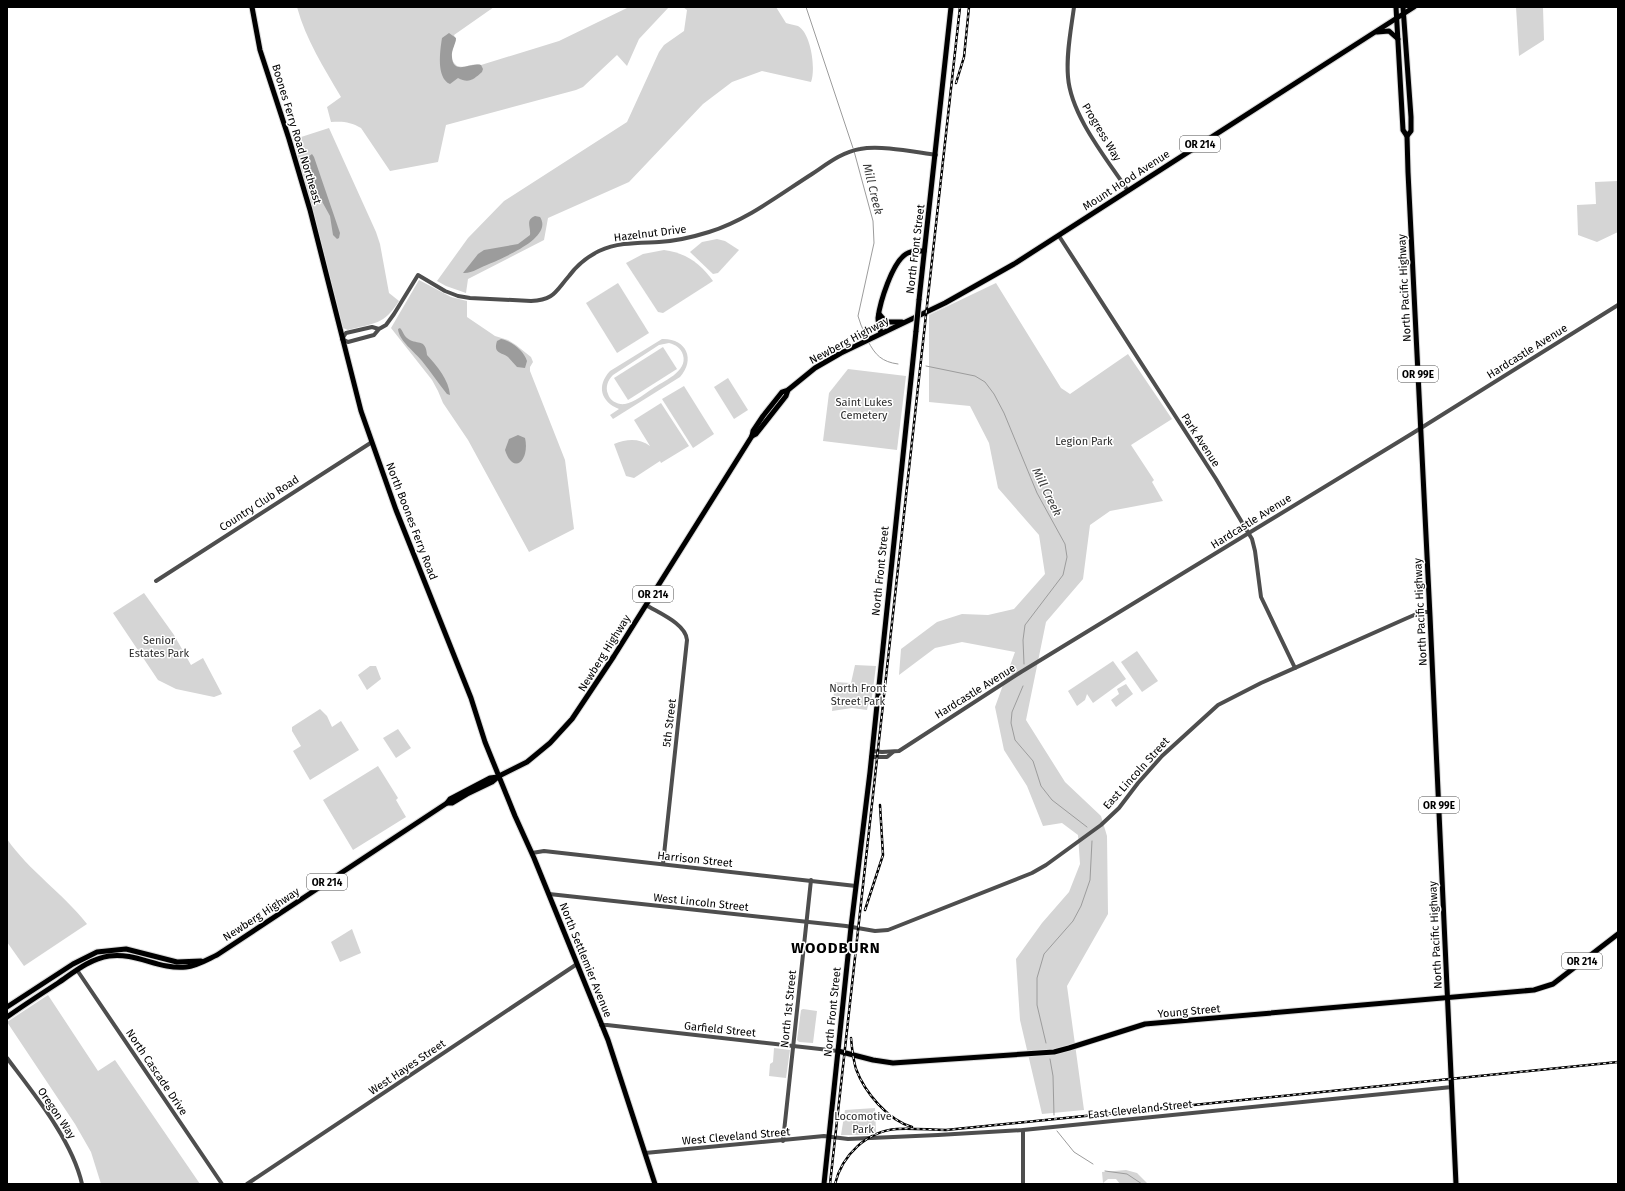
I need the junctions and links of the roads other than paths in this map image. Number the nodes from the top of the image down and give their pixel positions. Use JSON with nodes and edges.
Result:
{"nodes":[{"id":1,"x":252,"y":7,"type":"edge"},
{"id":2,"x":951,"y":7,"type":"edge"},
{"id":3,"x":1074,"y":7,"type":"edge"},
{"id":4,"x":1396,"y":7,"type":"edge"},
{"id":5,"x":1403,"y":7,"type":"edge"},
{"id":6,"x":1414,"y":7,"type":"edge"},
{"id":7,"x":1404,"y":14,"type":"junction"},
{"id":8,"x":1397,"y":18,"type":"junction"},
{"id":9,"x":1374,"y":33,"type":"junction"},
{"id":10,"x":1398,"y":39,"type":"junction"},
{"id":11,"x":1407,"y":136,"type":"junction"},
{"id":12,"x":936,"y":154,"type":"junction"},
{"id":13,"x":1128,"y":191,"type":"junction"},
{"id":14,"x":1059,"y":236,"type":"junction"},
{"id":15,"x":924,"y":251,"type":"junction"},
{"id":16,"x":324,"y":268,"type":"joint"},
{"id":17,"x":1618,"y":304,"type":"edge"},
{"id":18,"x":879,"y":314,"type":"junction"},
{"id":19,"x":923,"y":314,"type":"joint"},
{"id":20,"x":908,"y":321,"type":"junction"},
{"id":21,"x":378,"y":330,"type":"junction"},
{"id":22,"x":881,"y":333,"type":"junction"},
{"id":23,"x":342,"y":338,"type":"junction"},
{"id":24,"x":1421,"y":428,"type":"junction"},
{"id":25,"x":372,"y":442,"type":"junction"},
{"id":26,"x":1249,"y":533,"type":"junction"},
{"id":27,"x":156,"y":581,"type":"dead end"},
{"id":28,"x":646,"y":605,"type":"junction"},
{"id":29,"x":1430,"y":612,"type":"junction"},
{"id":30,"x":1295,"y":668,"type":"junction"},
{"id":31,"x":871,"y":754,"type":"junction"},
{"id":32,"x":499,"y":776,"type":"junction"},
{"id":33,"x":532,"y":853,"type":"junction"},
{"id":34,"x":663,"y":864,"type":"junction"},
{"id":35,"x":811,"y":880,"type":"junction"},
{"id":36,"x":856,"y":886,"type":"junction"},
{"id":37,"x":549,"y":894,"type":"junction"},
{"id":38,"x":806,"y":922,"type":"junction"},
{"id":39,"x":851,"y":927,"type":"junction"},
{"id":40,"x":1618,"y":934,"type":"edge"},
{"id":41,"x":106,"y":950,"type":"junction"},
{"id":42,"x":206,"y":960,"type":"junction"},
{"id":43,"x":577,"y":964,"type":"junction"},
{"id":44,"x":77,"y":970,"type":"junction"},
{"id":45,"x":1448,"y":998,"type":"junction"},
{"id":46,"x":7,"y":1007,"type":"edge"},
{"id":47,"x":7,"y":1017,"type":"edge"},
{"id":48,"x":601,"y":1025,"type":"junction"},
{"id":49,"x":793,"y":1046,"type":"junction"},
{"id":50,"x":838,"y":1051,"type":"junction"},
{"id":51,"x":7,"y":1058,"type":"edge"},
{"id":52,"x":1452,"y":1087,"type":"junction"},
{"id":53,"x":1023,"y":1130,"type":"junction"},
{"id":54,"x":829,"y":1137,"type":"junction"},
{"id":55,"x":783,"y":1141,"type":"junction"},
{"id":56,"x":645,"y":1153,"type":"junction"},
{"id":57,"x":82,"y":1184,"type":"edge"},
{"id":58,"x":222,"y":1184,"type":"edge"},
{"id":59,"x":247,"y":1184,"type":"edge"},
{"id":60,"x":655,"y":1184,"type":"edge"},
{"id":61,"x":824,"y":1184,"type":"edge"},
{"id":62,"x":1023,"y":1184,"type":"edge"},
{"id":63,"x":1456,"y":1184,"type":"edge"}],
"edges":[{"from":1,"to":16,"type":"main road","name":"Boones Ferry Road Northeast"},
{"from":2,"to":12,"type":"main road","name":"North Front Street"},
{"from":3,"to":13,"type":"street","name":"Progress Way"},
{"from":4,"to":8,"type":"main road","name":"North Pacific Highway","number":"OR 99E"},
{"from":5,"to":7,"type":"main road","name":"North Pacific Highway","number":"OR 99E"},
{"from":6,"to":7,"type":"main road","name":"Mount Hood Avenue"},
{"from":7,"to":8,"type":"main road","name":"Mount Hood Avenue"},
{"from":7,"to":11,"type":"main road","name":"North Pacific Highway","number":"OR 99E"},
{"from":8,"to":9,"type":"main road","name":"Mount Hood Avenue","number":"OR 214"},
{"from":8,"to":10,"type":"main road","name":"North Pacific Highway","number":"OR 99E"},
{"from":9,"to":10,"type":"main road"},
{"from":9,"to":13,"type":"main road","name":"Mount Hood Avenue","number":"OR 214"},
{"from":10,"to":11,"type":"main road","name":"North Pacific Highway","number":"OR 99E"},
{"from":11,"to":24,"type":"main road","name":"North Pacific Highway","number":"OR 99E"},
{"from":12,"to":15,"type":"main road","name":"North Front Street"},
{"from":12,"to":21,"type":"street","name":"Hazelnut Drive"},
{"from":13,"to":14,"type":"main road","name":"Mount Hood Avenue","number":"OR 214"},
{"from":14,"to":19,"type":"main road","name":"Mount Hood Avenue","number":"OR 214"},
{"from":14,"to":26,"type":"street","name":"Park Avenue"},
{"from":15,"to":18,"type":"main road"},
{"from":15,"to":31,"type":"main road","name":"North Front Street","bridge":true},
{"from":16,"to":23,"type":"main road","name":"North Boones Ferry Road"},
{"from":17,"to":24,"type":"street","name":"Hardcastle Avenue"},
{"from":18,"to":20,"type":"main road"},
{"from":18,"to":22,"type":"main road"},
{"from":19,"to":20,"type":"main road","name":"Newberg Highway","number":"OR 214"},
{"from":20,"to":22,"type":"main road","name":"Newberg Highway","number":"OR 214"},
{"from":21,"to":23,"type":"street"},
{"from":21,"to":23,"type":"street"},
{"from":22,"to":28,"type":"main road","name":"Newberg Highway","number":"OR 214"},
{"from":23,"to":25,"type":"main road","name":"North Boones Ferry Road"},
{"from":24,"to":26,"type":"street","name":"Hardcastle Avenue"},
{"from":24,"to":29,"type":"main road","name":"North Pacific Highway","number":"OR 99E"},
{"from":25,"to":27,"type":"street","name":"Country Club Road"},
{"from":25,"to":32,"type":"main road","name":"North Boones Ferry Road"},
{"from":26,"to":30,"type":"street","name":"Park Avenue"},
{"from":26,"to":31,"type":"street","name":"Hardcastle Avenue"},
{"from":28,"to":32,"type":"main road","name":"Newberg Highway","number":"OR 214"},
{"from":28,"to":34,"type":"street","name":"5th Street"},
{"from":29,"to":30,"type":"street","name":"East Lincoln Street"},
{"from":29,"to":45,"type":"main road","name":"North Pacific Highway","number":"OR 99E"},
{"from":30,"to":39,"type":"street","name":"East Lincoln Street"},
{"from":31,"to":36,"type":"main road","name":"North Front Street"},
{"from":32,"to":33,"type":"main road","name":"North Settlemier Avenue"},
{"from":32,"to":42,"type":"main road","name":"Newberg Highway","number":"OR 214"},
{"from":33,"to":34,"type":"street","name":"Harrison Street"},
{"from":33,"to":37,"type":"main road","name":"North Settlemier Avenue"},
{"from":34,"to":35,"type":"street","name":"Harrison Street"},
{"from":35,"to":36,"type":"street","name":"Harrison Street"},
{"from":35,"to":38,"type":"street","name":"North 1st Street"},
{"from":36,"to":39,"type":"main road","name":"North Front Street"},
{"from":37,"to":38,"type":"street","name":"West Lincoln Street"},
{"from":37,"to":43,"type":"main road","name":"North Settlemier Avenue"},
{"from":38,"to":39,"type":"street","name":"West Lincoln Street"},
{"from":38,"to":49,"type":"street","name":"North 1st Street"},
{"from":39,"to":50,"type":"main road","name":"North Front Street"},
{"from":40,"to":45,"type":"main road","name":"Young Street","number":"OR 214"},
{"from":41,"to":42,"type":"main road","name":"Newberg Highway","number":"OR 214"},
{"from":41,"to":44,"type":"main road","name":"Newberg Highway","number":"OR 214"},
{"from":41,"to":46,"type":"main road","name":"Newberg Highway","number":"OR 214"},
{"from":42,"to":44,"type":"main road","name":"Newberg Highway","number":"OR 214"},
{"from":43,"to":48,"type":"main road","name":"North Settlemier Avenue"},
{"from":43,"to":59,"type":"street","name":"West Hayes Street"},
{"from":44,"to":47,"type":"main road","name":"Newberg Highway","number":"OR 214"},
{"from":44,"to":58,"type":"street","name":"North Cascade Drive"},
{"from":45,"to":50,"type":"main road","name":"Young Street"},
{"from":45,"to":52,"type":"main road","name":"North Pacific Highway","number":"OR 99E"},
{"from":48,"to":49,"type":"street","name":"Garfield Street"},
{"from":48,"to":56,"type":"main road","name":"North Settlemier Avenue"},
{"from":49,"to":50,"type":"street","name":"Garfield Street"},
{"from":49,"to":55,"type":"street","name":"North 1st Street"},
{"from":50,"to":54,"type":"main road","name":"North Front Street"},
{"from":51,"to":57,"type":"street","name":"Oregon Way"},
{"from":52,"to":53,"type":"street","name":"East Cleveland Street"},
{"from":52,"to":63,"type":"main road","number":"OR 99E"},
{"from":53,"to":54,"type":"street","name":"East Cleveland Street"},
{"from":53,"to":62,"type":"street"},
{"from":54,"to":55,"type":"street","name":"West Cleveland Street"},
{"from":54,"to":61,"type":"main road","name":"North Front Street"},
{"from":55,"to":56,"type":"street","name":"West Cleveland Street"},
{"from":56,"to":60,"type":"main road","name":"North Settlemier Avenue"}]}
